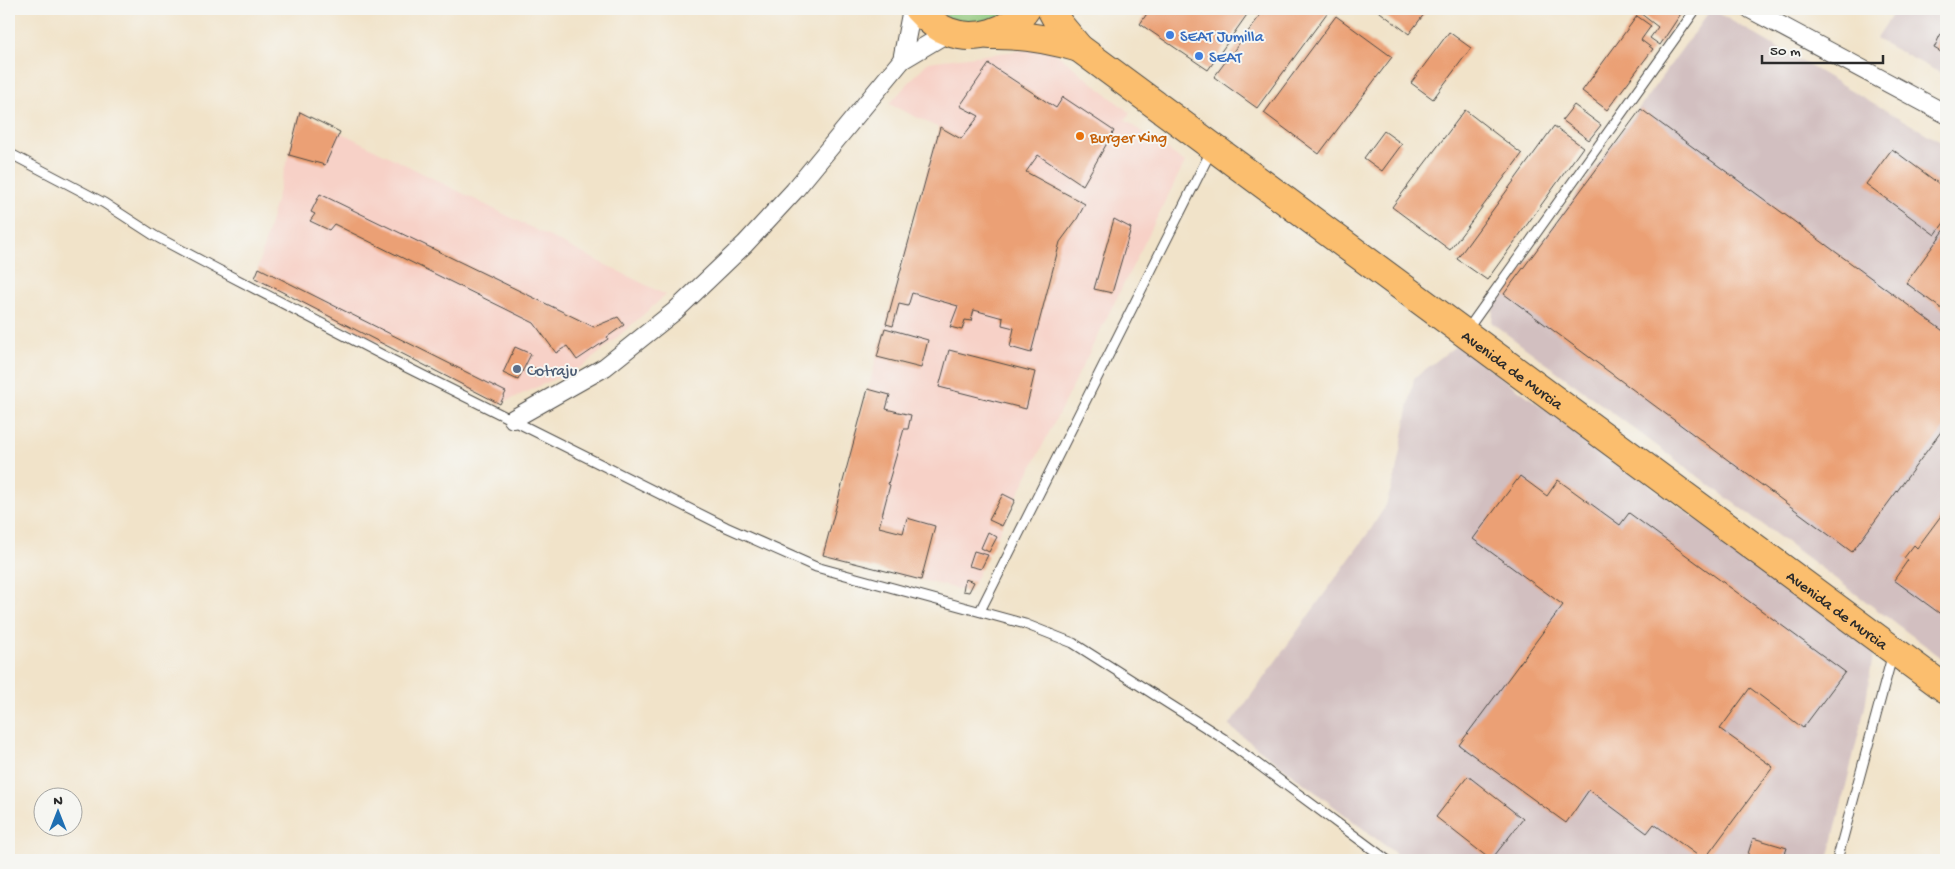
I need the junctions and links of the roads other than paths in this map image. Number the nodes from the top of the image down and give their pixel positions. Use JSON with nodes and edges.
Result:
{"nodes":[{"id":1,"x":912,"y":9,"type":"edge"},
{"id":2,"x":918,"y":9,"type":"edge"},
{"id":3,"x":1026,"y":9,"type":"edge"},
{"id":4,"x":1051,"y":9,"type":"edge"},
{"id":5,"x":1696,"y":9,"type":"edge"},
{"id":6,"x":1750,"y":9,"type":"edge"},
{"id":7,"x":949,"y":32,"type":"junction"},
{"id":8,"x":986,"y":35,"type":"junction"},
{"id":9,"x":1079,"y":48,"type":"junction"},
{"id":10,"x":902,"y":60,"type":"junction"},
{"id":11,"x":1946,"y":114,"type":"edge"},
{"id":12,"x":1213,"y":146,"type":"junction"},
{"id":13,"x":9,"y":153,"type":"edge"},
{"id":14,"x":1465,"y":334,"type":"junction"},
{"id":15,"x":513,"y":419,"type":"junction"},
{"id":16,"x":980,"y":611,"type":"junction"},
{"id":17,"x":1893,"y":650,"type":"junction"},
{"id":18,"x":1946,"y":690,"type":"edge"},
{"id":19,"x":1386,"y":860,"type":"edge"},
{"id":20,"x":1837,"y":860,"type":"edge"}],
"edges":[{"from":1,"to":10,"type":"street"},
{"from":2,"to":7,"type":"main road"},
{"from":3,"to":8,"type":"main road"},
{"from":4,"to":9,"type":"main road","name":"Avenida de Murcia"},
{"from":5,"to":14,"type":"lane"},
{"from":6,"to":11,"type":"street"},
{"from":7,"to":8,"type":"main road","name":"Avenida de Murcia"},
{"from":7,"to":10,"type":"street"},
{"from":8,"to":9,"type":"main road","name":"Avenida de Murcia"},
{"from":9,"to":12,"type":"main road","name":"Avenida de Murcia"},
{"from":10,"to":15,"type":"street"},
{"from":12,"to":14,"type":"main road","name":"Avenida de Murcia"},
{"from":12,"to":16,"type":"lane"},
{"from":13,"to":15,"type":"lane"},
{"from":14,"to":17,"type":"main road","name":"Avenida de Murcia"},
{"from":15,"to":16,"type":"lane"},
{"from":16,"to":19,"type":"lane"},
{"from":17,"to":18,"type":"main road","name":"Avenida de Murcia"},
{"from":17,"to":20,"type":"lane"}]}
